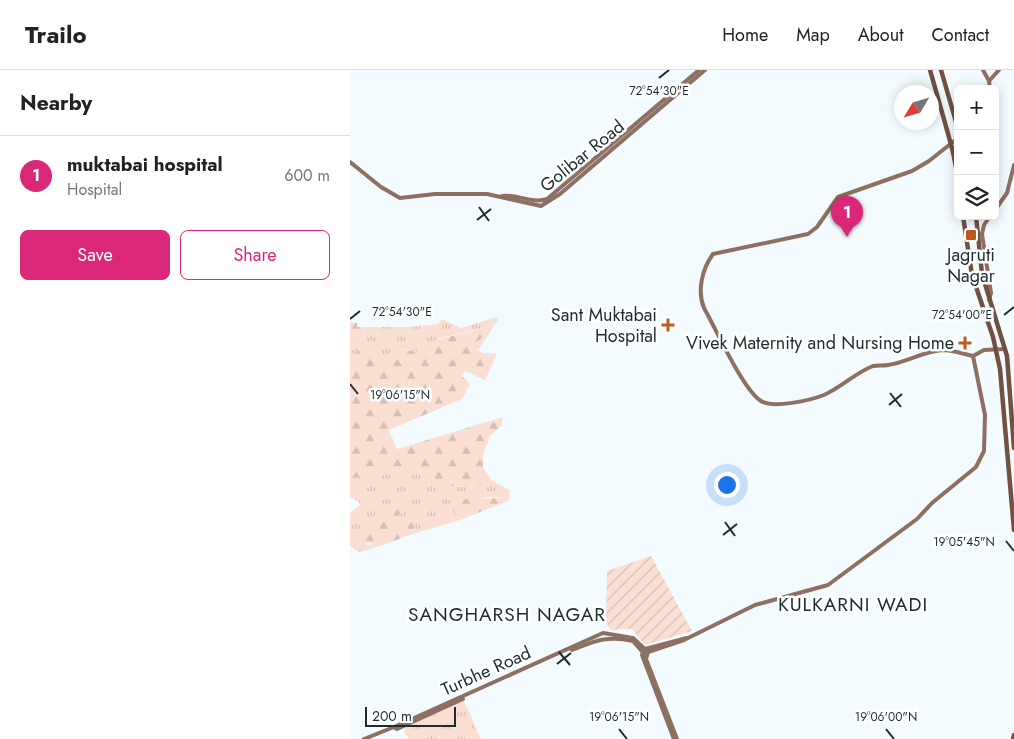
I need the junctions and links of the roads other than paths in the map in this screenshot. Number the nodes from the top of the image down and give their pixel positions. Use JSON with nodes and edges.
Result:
{"nodes":[{"id":1,"x":699,"y":70,"type":"edge"},
{"id":2,"x":705,"y":70,"type":"edge"},
{"id":3,"x":930,"y":70,"type":"edge"},
{"id":4,"x":941,"y":70,"type":"edge"},
{"id":5,"x":983,"y":70,"type":"edge"},
{"id":6,"x":999,"y":70,"type":"edge"},
{"id":7,"x":989,"y":81,"type":"junction"},
{"id":8,"x":935,"y":85,"type":"edge"},
{"id":9,"x":990,"y":85,"type":"edge"},
{"id":10,"x":949,"y":96,"type":"junction"},
{"id":11,"x":939,"y":99,"type":"joint"},
{"id":12,"x":954,"y":116,"type":"edge"},
{"id":13,"x":954,"y":141,"type":"edge"},
{"id":14,"x":605,"y":153,"type":"junction"},
{"id":15,"x":350,"y":162,"type":"edge"},
{"id":16,"x":1014,"y":165,"type":"edge"},
{"id":17,"x":958,"y":175,"type":"edge"},
{"id":18,"x":999,"y":205,"type":"edge"},
{"id":19,"x":965,"y":220,"type":"edge"},
{"id":20,"x":977,"y":220,"type":"edge"},
{"id":21,"x":987,"y":220,"type":"edge"},
{"id":22,"x":989,"y":300,"type":"junction"},
{"id":23,"x":1002,"y":338,"type":"junction"},
{"id":24,"x":994,"y":340,"type":"junction"},
{"id":25,"x":1005,"y":349,"type":"junction"},
{"id":26,"x":996,"y":350,"type":"junction"},
{"id":27,"x":973,"y":356,"type":"junction"},
{"id":28,"x":1014,"y":448,"type":"edge"},
{"id":29,"x":1014,"y":530,"type":"edge"},
{"id":30,"x":646,"y":653,"type":"junction"},
{"id":31,"x":394,"y":727,"type":"junction"},
{"id":32,"x":1014,"y":736,"type":"edge"},
{"id":33,"x":365,"y":739,"type":"edge"},
{"id":34,"x":675,"y":739,"type":"edge"},
{"id":35,"x":1013,"y":739,"type":"edge"}],
"edges":[{"from":1,"to":14,"type":"street"},
{"from":2,"to":14,"type":"street","name":"Golibar Road"},
{"from":3,"to":8,"type":"main road"},
{"from":4,"to":10,"type":"main road"},
{"from":5,"to":7,"type":"street"},
{"from":6,"to":7,"type":"street"},
{"from":7,"to":9,"type":"street"},
{"from":10,"to":11,"type":"main road"},
{"from":10,"to":12,"type":"main road"},
{"from":11,"to":17,"type":"main road","bridge":true},
{"from":13,"to":27,"type":"street"},
{"from":14,"to":15,"type":"street","name":"Golibar Road"},
{"from":16,"to":18,"type":"street"},
{"from":19,"to":24,"type":"main road"},
{"from":20,"to":22,"type":"main road"},
{"from":21,"to":22,"type":"street"},
{"from":22,"to":23,"type":"main road"},
{"from":23,"to":24,"type":"main road"},
{"from":23,"to":25,"type":"main road"},
{"from":24,"to":26,"type":"main road"},
{"from":25,"to":26,"type":"street"},
{"from":25,"to":28,"type":"main road"},
{"from":26,"to":27,"type":"street"},
{"from":26,"to":29,"type":"main road"},
{"from":27,"to":30,"type":"street"},
{"from":30,"to":31,"type":"street"},
{"from":30,"to":31,"type":"street","name":"Turbhe Road"},
{"from":30,"to":34,"type":"street"},
{"from":31,"to":33,"type":"street","name":"Turbhe Road"},
{"from":32,"to":35,"type":"main road"}]}
